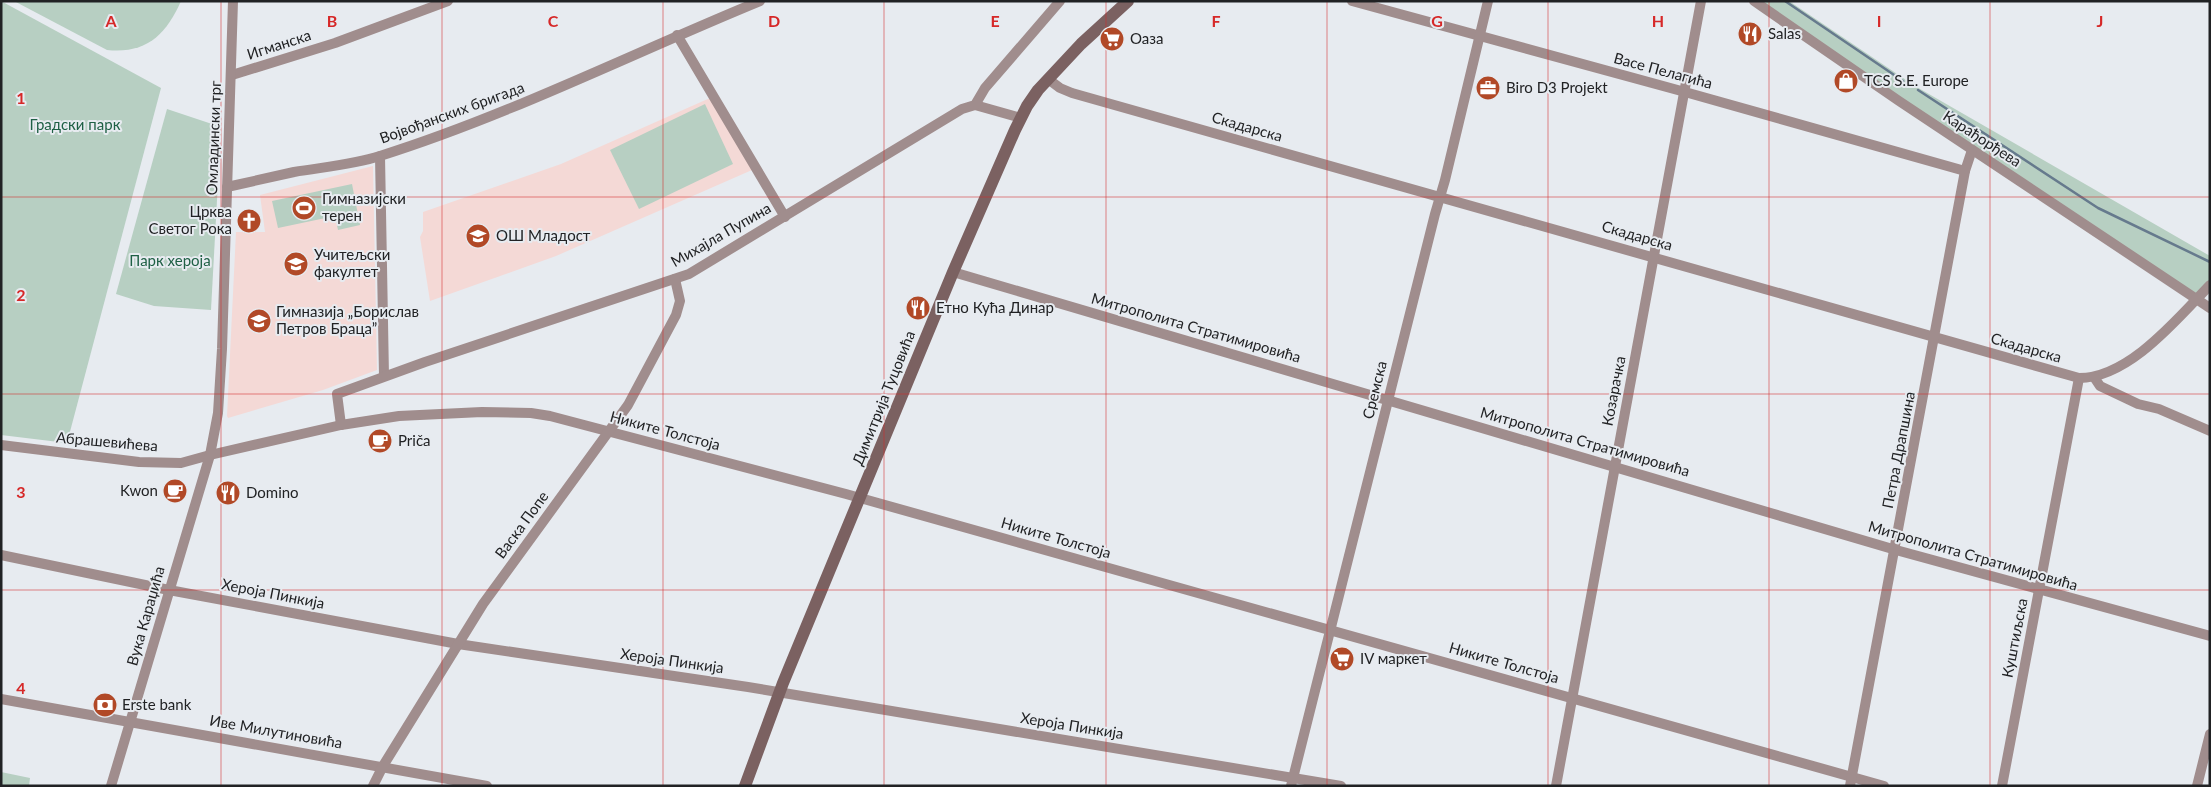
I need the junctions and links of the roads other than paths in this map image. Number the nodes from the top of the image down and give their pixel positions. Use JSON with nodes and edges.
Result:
{"nodes":[{"id":1,"x":233,"y":1,"type":"edge"},
{"id":2,"x":448,"y":1,"type":"edge"},
{"id":3,"x":760,"y":1,"type":"edge"},
{"id":4,"x":1060,"y":1,"type":"edge"},
{"id":5,"x":1128,"y":1,"type":"edge"},
{"id":6,"x":1352,"y":1,"type":"edge"},
{"id":7,"x":1488,"y":1,"type":"edge"},
{"id":8,"x":1701,"y":1,"type":"edge"},
{"id":9,"x":1754,"y":1,"type":"edge"},
{"id":10,"x":678,"y":35,"type":"junction"},
{"id":11,"x":1480,"y":36,"type":"junction"},
{"id":12,"x":232,"y":75,"type":"junction"},
{"id":13,"x":1048,"y":79,"type":"junction"},
{"id":14,"x":1685,"y":92,"type":"junction"},
{"id":15,"x":979,"y":106,"type":"junction"},
{"id":16,"x":1021,"y":118,"type":"junction"},
{"id":17,"x":1972,"y":150,"type":"junction"},
{"id":18,"x":380,"y":156,"type":"junction"},
{"id":19,"x":1965,"y":171,"type":"junction"},
{"id":20,"x":227,"y":187,"type":"junction"},
{"id":21,"x":1439,"y":196,"type":"junction"},
{"id":22,"x":785,"y":217,"type":"junction"},
{"id":23,"x":1654,"y":257,"type":"junction"},
{"id":24,"x":953,"y":272,"type":"junction"},
{"id":25,"x":675,"y":280,"type":"junction"},
{"id":26,"x":2210,"y":285,"type":"edge"},
{"id":27,"x":2196,"y":298,"type":"junction"},
{"id":28,"x":2210,"y":308,"type":"edge"},
{"id":29,"x":1935,"y":337,"type":"junction"},
{"id":30,"x":384,"y":376,"type":"junction"},
{"id":31,"x":2079,"y":378,"type":"junction"},
{"id":32,"x":2094,"y":378,"type":"junction"},
{"id":33,"x":1388,"y":400,"type":"junction"},
{"id":34,"x":341,"y":425,"type":"junction"},
{"id":35,"x":2210,"y":431,"type":"edge"},
{"id":36,"x":610,"y":432,"type":"junction"},
{"id":37,"x":1,"y":445,"type":"edge"},
{"id":38,"x":210,"y":455,"type":"junction"},
{"id":39,"x":1615,"y":466,"type":"junction"},
{"id":40,"x":860,"y":498,"type":"junction"},
{"id":41,"x":1896,"y":550,"type":"junction"},
{"id":42,"x":1,"y":556,"type":"edge"},
{"id":43,"x":169,"y":590,"type":"junction"},
{"id":44,"x":2039,"y":590,"type":"junction"},
{"id":45,"x":1330,"y":630,"type":"junction"},
{"id":46,"x":2210,"y":636,"type":"edge"},
{"id":47,"x":458,"y":644,"type":"junction"},
{"id":48,"x":780,"y":693,"type":"junction"},
{"id":49,"x":1572,"y":698,"type":"junction"},
{"id":50,"x":1,"y":699,"type":"edge"},
{"id":51,"x":132,"y":721,"type":"junction"},
{"id":52,"x":2210,"y":734,"type":"edge"},
{"id":53,"x":383,"y":766,"type":"junction"},
{"id":54,"x":1851,"y":781,"type":"edge"},
{"id":55,"x":1292,"y":782,"type":"edge"},
{"id":56,"x":111,"y":786,"type":"edge"},
{"id":57,"x":373,"y":786,"type":"edge"},
{"id":58,"x":486,"y":786,"type":"edge"},
{"id":59,"x":745,"y":786,"type":"edge"},
{"id":60,"x":1341,"y":786,"type":"edge"},
{"id":61,"x":1556,"y":786,"type":"edge"},
{"id":62,"x":1884,"y":786,"type":"edge"},
{"id":63,"x":2002,"y":786,"type":"edge"},
{"id":64,"x":2196,"y":786,"type":"edge"}],
"edges":[{"from":1,"to":12,"type":"street","name":"Омладински трг"},
{"from":2,"to":12,"type":"street","name":"Игманска"},
{"from":3,"to":10,"type":"street","name":"Војвођанских бригада"},
{"from":4,"to":15,"type":"street"},
{"from":5,"to":13,"type":"street","name":"Димитрија Туцовића"},
{"from":6,"to":11,"type":"street","name":"Васе Пелагића"},
{"from":7,"to":11,"type":"street","name":"Сремска"},
{"from":8,"to":14,"type":"street","name":"Козарачка"},
{"from":9,"to":17,"type":"street","name":"Карађорђева"},
{"from":10,"to":18,"type":"street","name":"Војвођанских бригада"},
{"from":10,"to":22,"type":"street"},
{"from":11,"to":14,"type":"street","name":"Васе Пелагића"},
{"from":11,"to":21,"type":"street","name":"Сремска"},
{"from":12,"to":20,"type":"street","name":"Омладински трг"},
{"from":13,"to":16,"type":"street","name":"Димитрија Туцовића"},
{"from":13,"to":21,"type":"street","name":"Скадарска"},
{"from":14,"to":19,"type":"street","name":"Васе Пелагића"},
{"from":14,"to":23,"type":"street","name":"Козарачка"},
{"from":15,"to":16,"type":"street"},
{"from":15,"to":22,"type":"street","name":"Михајла Пупина"},
{"from":16,"to":24,"type":"street","name":"Димитрија Туцовића"},
{"from":17,"to":19,"type":"street","name":"Петра Драпшина"},
{"from":17,"to":27,"type":"street","name":"Карађорђева"},
{"from":18,"to":20,"type":"street","name":"Војвођанских бригада"},
{"from":18,"to":30,"type":"street"},
{"from":19,"to":29,"type":"street","name":"Петра Драпшина"},
{"from":20,"to":38,"type":"street","name":"Омладински трг"},
{"from":21,"to":23,"type":"street","name":"Скадарска"},
{"from":21,"to":33,"type":"street","name":"Сремска"},
{"from":22,"to":25,"type":"street","name":"Михајла Пупина"},
{"from":23,"to":29,"type":"street","name":"Скадарска"},
{"from":23,"to":39,"type":"street","name":"Козарачка"},
{"from":24,"to":33,"type":"street","name":"Митрополита Стратимировића"},
{"from":24,"to":40,"type":"street","name":"Димитрија Туцовића"},
{"from":25,"to":30,"type":"street","name":"Михајла Пупина"},
{"from":25,"to":36,"type":"street","name":"Васка Попе"},
{"from":26,"to":27,"type":"street","name":"Скадарска"},
{"from":27,"to":28,"type":"street","name":"Карађорђева"},
{"from":27,"to":32,"type":"street","name":"Скадарска"},
{"from":29,"to":31,"type":"street","name":"Скадарска"},
{"from":29,"to":41,"type":"street","name":"Петра Драпшина"},
{"from":30,"to":34,"type":"street","name":"Михајла Пупина"},
{"from":31,"to":32,"type":"street","name":"Скадарска"},
{"from":31,"to":44,"type":"street","name":"Куштиљска"},
{"from":32,"to":35,"type":"street"},
{"from":33,"to":39,"type":"street","name":"Митрополита Стратимировића"},
{"from":33,"to":45,"type":"street","name":"Сремска"},
{"from":34,"to":36,"type":"street","name":"Никите Толстоја"},
{"from":34,"to":38,"type":"street","name":"Никите Толстоја"},
{"from":36,"to":40,"type":"street","name":"Никите Толстоја"},
{"from":36,"to":47,"type":"street","name":"Васка Попе"},
{"from":37,"to":38,"type":"street","name":"Абрашевићева"},
{"from":38,"to":43,"type":"street","name":"Вука Караџића"},
{"from":39,"to":41,"type":"street","name":"Митрополита Стратимировића"},
{"from":39,"to":49,"type":"street","name":"Козарачка"},
{"from":40,"to":45,"type":"street","name":"Никите Толстоја"},
{"from":40,"to":48,"type":"street","name":"Димитрија Туцовића"},
{"from":41,"to":44,"type":"street","name":"Митрополита Стратимировића"},
{"from":41,"to":54,"type":"street","name":"Петра Драпшина"},
{"from":42,"to":43,"type":"street","name":"Хероја Пинкија"},
{"from":43,"to":47,"type":"street","name":"Хероја Пинкија"},
{"from":43,"to":51,"type":"street","name":"Вука Караџића"},
{"from":44,"to":46,"type":"street","name":"Митрополита Стратимировића"},
{"from":44,"to":63,"type":"street","name":"Куштиљска"},
{"from":45,"to":49,"type":"street","name":"Никите Толстоја"},
{"from":45,"to":55,"type":"street","name":"Сремска"},
{"from":47,"to":48,"type":"street","name":"Хероја Пинкија"},
{"from":47,"to":53,"type":"street","name":"Васка Попе"},
{"from":48,"to":55,"type":"street","name":"Хероја Пинкија"},
{"from":48,"to":59,"type":"street","name":"Димитрија Туцовића"},
{"from":49,"to":54,"type":"street","name":"Никите Толстоја"},
{"from":49,"to":61,"type":"street","name":"Козарачка"},
{"from":50,"to":51,"type":"street","name":"Иве Милутиновића"},
{"from":51,"to":53,"type":"street","name":"Иве Милутиновића"},
{"from":51,"to":56,"type":"street","name":"Вука Караџића"},
{"from":52,"to":64,"type":"street"},
{"from":53,"to":57,"type":"street","name":"Васка Попе"},
{"from":53,"to":58,"type":"street","name":"Иве Милутиновића"},
{"from":54,"to":62,"type":"street","name":"Никите Толстоја"},
{"from":55,"to":60,"type":"street","name":"Хероја Пинкија"}]}
